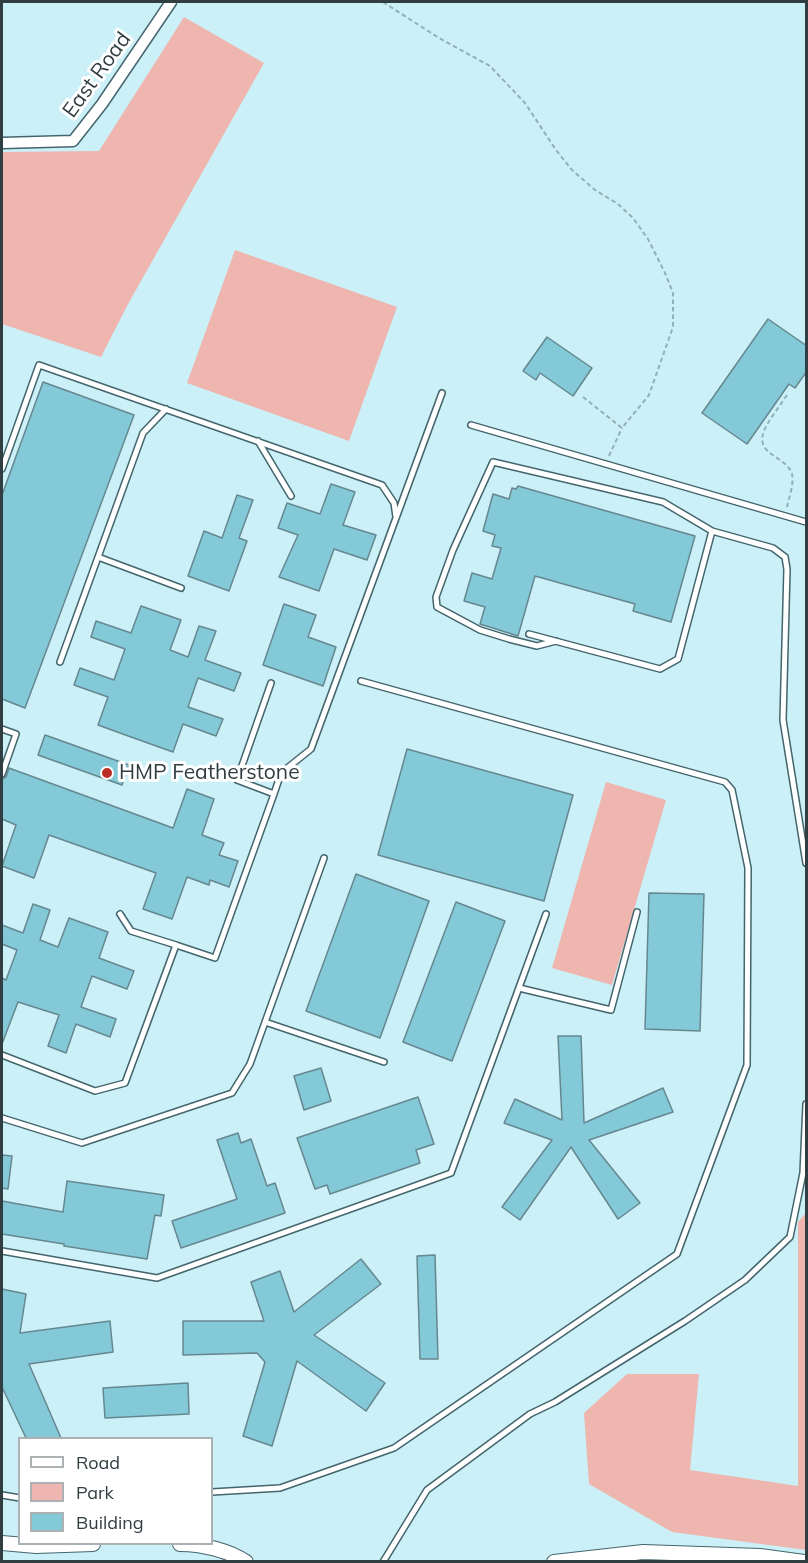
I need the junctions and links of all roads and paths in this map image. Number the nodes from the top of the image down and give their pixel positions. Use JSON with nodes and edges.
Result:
{"nodes":[{"id":1,"x":171,"y":2,"type":"edge"},
{"id":2,"x":382,"y":2,"type":"edge"},
{"id":3,"x":2,"y":143,"type":"edge"},
{"id":4,"x":442,"y":393,"type":"dead end"},
{"id":5,"x":788,"y":393,"type":"dead end"},
{"id":6,"x":583,"y":397,"type":"dead end"},
{"id":7,"x":166,"y":409,"type":"junction"},
{"id":8,"x":471,"y":424,"type":"dead end"},
{"id":9,"x":622,"y":428,"type":"junction"},
{"id":10,"x":258,"y":441,"type":"junction"},
{"id":11,"x":606,"y":464,"type":"junction"},
{"id":12,"x":2,"y":469,"type":"edge"},
{"id":13,"x":291,"y":496,"type":"dead end"},
{"id":14,"x":785,"y":516,"type":"junction"},
{"id":15,"x":396,"y":519,"type":"junction"},
{"id":16,"x":807,"y":522,"type":"edge"},
{"id":17,"x":712,"y":531,"type":"junction"},
{"id":18,"x":98,"y":557,"type":"junction"},
{"id":19,"x":181,"y":588,"type":"dead end"},
{"id":20,"x":529,"y":634,"type":"dead end"},
{"id":21,"x":556,"y":641,"type":"junction"},
{"id":22,"x":60,"y":662,"type":"dead end"},
{"id":23,"x":361,"y":681,"type":"dead end"},
{"id":24,"x":272,"y":683,"type":"dead end"},
{"id":25,"x":2,"y":729,"type":"edge"},
{"id":26,"x":2,"y":774,"type":"edge"},
{"id":27,"x":274,"y":794,"type":"junction"},
{"id":28,"x":324,"y":858,"type":"dead end"},
{"id":29,"x":807,"y":863,"type":"edge"},
{"id":30,"x":637,"y":912,"type":"dead end"},
{"id":31,"x":120,"y":914,"type":"dead end"},
{"id":32,"x":546,"y":914,"type":"dead end"},
{"id":33,"x":176,"y":945,"type":"junction"},
{"id":34,"x":519,"y":988,"type":"junction"},
{"id":35,"x":265,"y":1022,"type":"junction"},
{"id":36,"x":2,"y":1055,"type":"edge"},
{"id":37,"x":384,"y":1062,"type":"dead end"},
{"id":38,"x":807,"y":1104,"type":"edge"},
{"id":39,"x":2,"y":1118,"type":"edge"},
{"id":40,"x":2,"y":1251,"type":"edge"},
{"id":41,"x":213,"y":1492,"type":"edge"},
{"id":42,"x":2,"y":1495,"type":"edge"},
{"id":43,"x":18,"y":1498,"type":"edge"},
{"id":44,"x":2,"y":1543,"type":"edge"},
{"id":45,"x":18,"y":1544,"type":"edge"},
{"id":46,"x":25,"y":1545,"type":"edge"},
{"id":47,"x":64,"y":1545,"type":"edge"},
{"id":48,"x":198,"y":1545,"type":"edge"},
{"id":49,"x":246,"y":1562,"type":"edge"},
{"id":50,"x":383,"y":1562,"type":"edge"},
{"id":51,"x":554,"y":1562,"type":"edge"},
{"id":52,"x":804,"y":1562,"type":"edge"}],
"edges":[{"from":1,"to":3,"type":"street","name":"East Road"},
{"from":2,"to":9,"type":"path"},
{"from":4,"to":15,"type":"lane"},
{"from":5,"to":14,"type":"path"},
{"from":6,"to":9,"type":"path"},
{"from":7,"to":10,"type":"lane"},
{"from":7,"to":12,"type":"lane"},
{"from":7,"to":18,"type":"lane"},
{"from":8,"to":11,"type":"lane"},
{"from":9,"to":11,"type":"path"},
{"from":10,"to":13,"type":"lane"},
{"from":10,"to":15,"type":"lane"},
{"from":11,"to":14,"type":"lane"},
{"from":14,"to":16,"type":"lane"},
{"from":15,"to":27,"type":"lane"},
{"from":17,"to":21,"type":"lane"},
{"from":17,"to":21,"type":"lane"},
{"from":17,"to":29,"type":"lane"},
{"from":18,"to":19,"type":"lane"},
{"from":18,"to":22,"type":"lane"},
{"from":20,"to":21,"type":"lane"},
{"from":23,"to":41,"type":"lane"},
{"from":24,"to":27,"type":"lane"},
{"from":25,"to":26,"type":"lane"},
{"from":27,"to":33,"type":"lane"},
{"from":28,"to":35,"type":"lane"},
{"from":30,"to":34,"type":"lane"},
{"from":31,"to":33,"type":"lane"},
{"from":32,"to":34,"type":"lane"},
{"from":33,"to":36,"type":"lane"},
{"from":34,"to":40,"type":"lane"},
{"from":35,"to":37,"type":"lane"},
{"from":35,"to":39,"type":"lane"},
{"from":38,"to":50,"type":"lane"},
{"from":42,"to":43,"type":"lane"},
{"from":44,"to":45,"type":"street"},
{"from":46,"to":47,"type":"street"},
{"from":48,"to":49,"type":"street"},
{"from":51,"to":52,"type":"street"}]}
